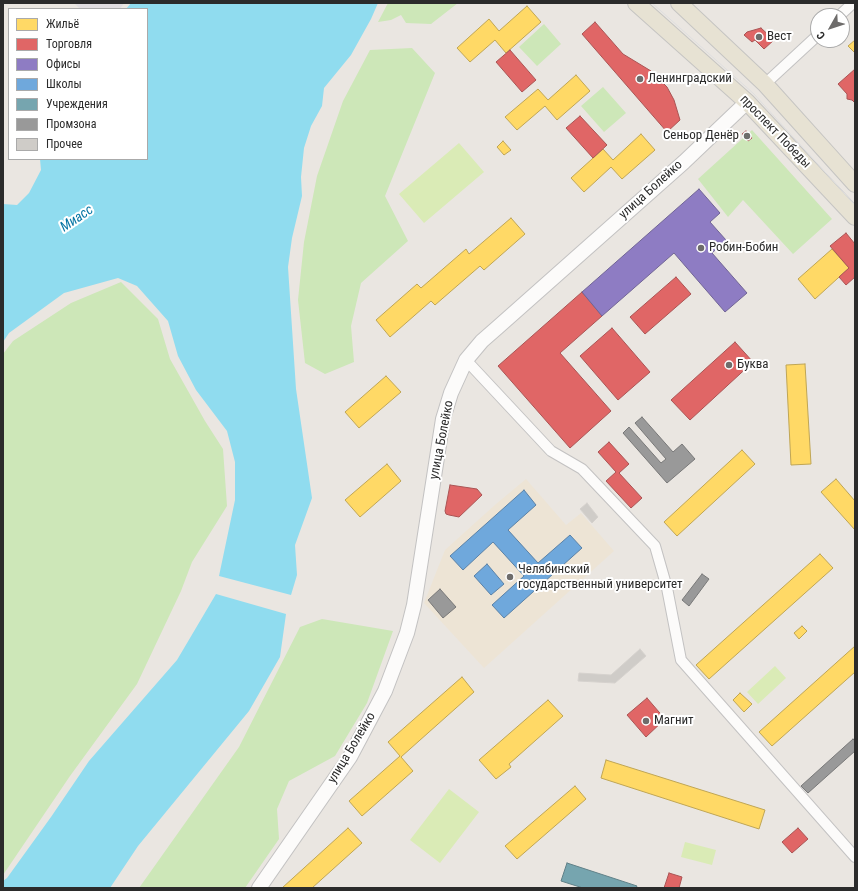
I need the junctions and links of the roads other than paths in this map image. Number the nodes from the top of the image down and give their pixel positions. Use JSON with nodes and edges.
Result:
{"nodes":[{"id":1,"x":636,"y":3,"type":"edge"},
{"id":2,"x":679,"y":3,"type":"edge"},
{"id":3,"x":810,"y":42,"type":"edge"},
{"id":4,"x":765,"y":84,"type":"junction"},
{"id":5,"x":747,"y":102,"type":"junction"},
{"id":6,"x":855,"y":184,"type":"edge"},
{"id":7,"x":855,"y":217,"type":"edge"},
{"id":8,"x":466,"y":360,"type":"junction"},
{"id":9,"x":855,"y":857,"type":"edge"},
{"id":10,"x":259,"y":888,"type":"edge"}],
"edges":[{"from":1,"to":5,"type":"main road","name":"проспект Победы"},
{"from":2,"to":4,"type":"main road","name":"проспект Победы"},
{"from":3,"to":4,"type":"street","name":"улица Болейко"},
{"from":4,"to":5,"type":"main road","name":"улица Болейко"},
{"from":4,"to":6,"type":"main road","name":"проспект Победы"},
{"from":5,"to":7,"type":"main road","name":"проспект Победы"},
{"from":5,"to":8,"type":"street","name":"улица Болейко"},
{"from":8,"to":9,"type":"street"},
{"from":8,"to":10,"type":"street","name":"улица Болейко"}]}
